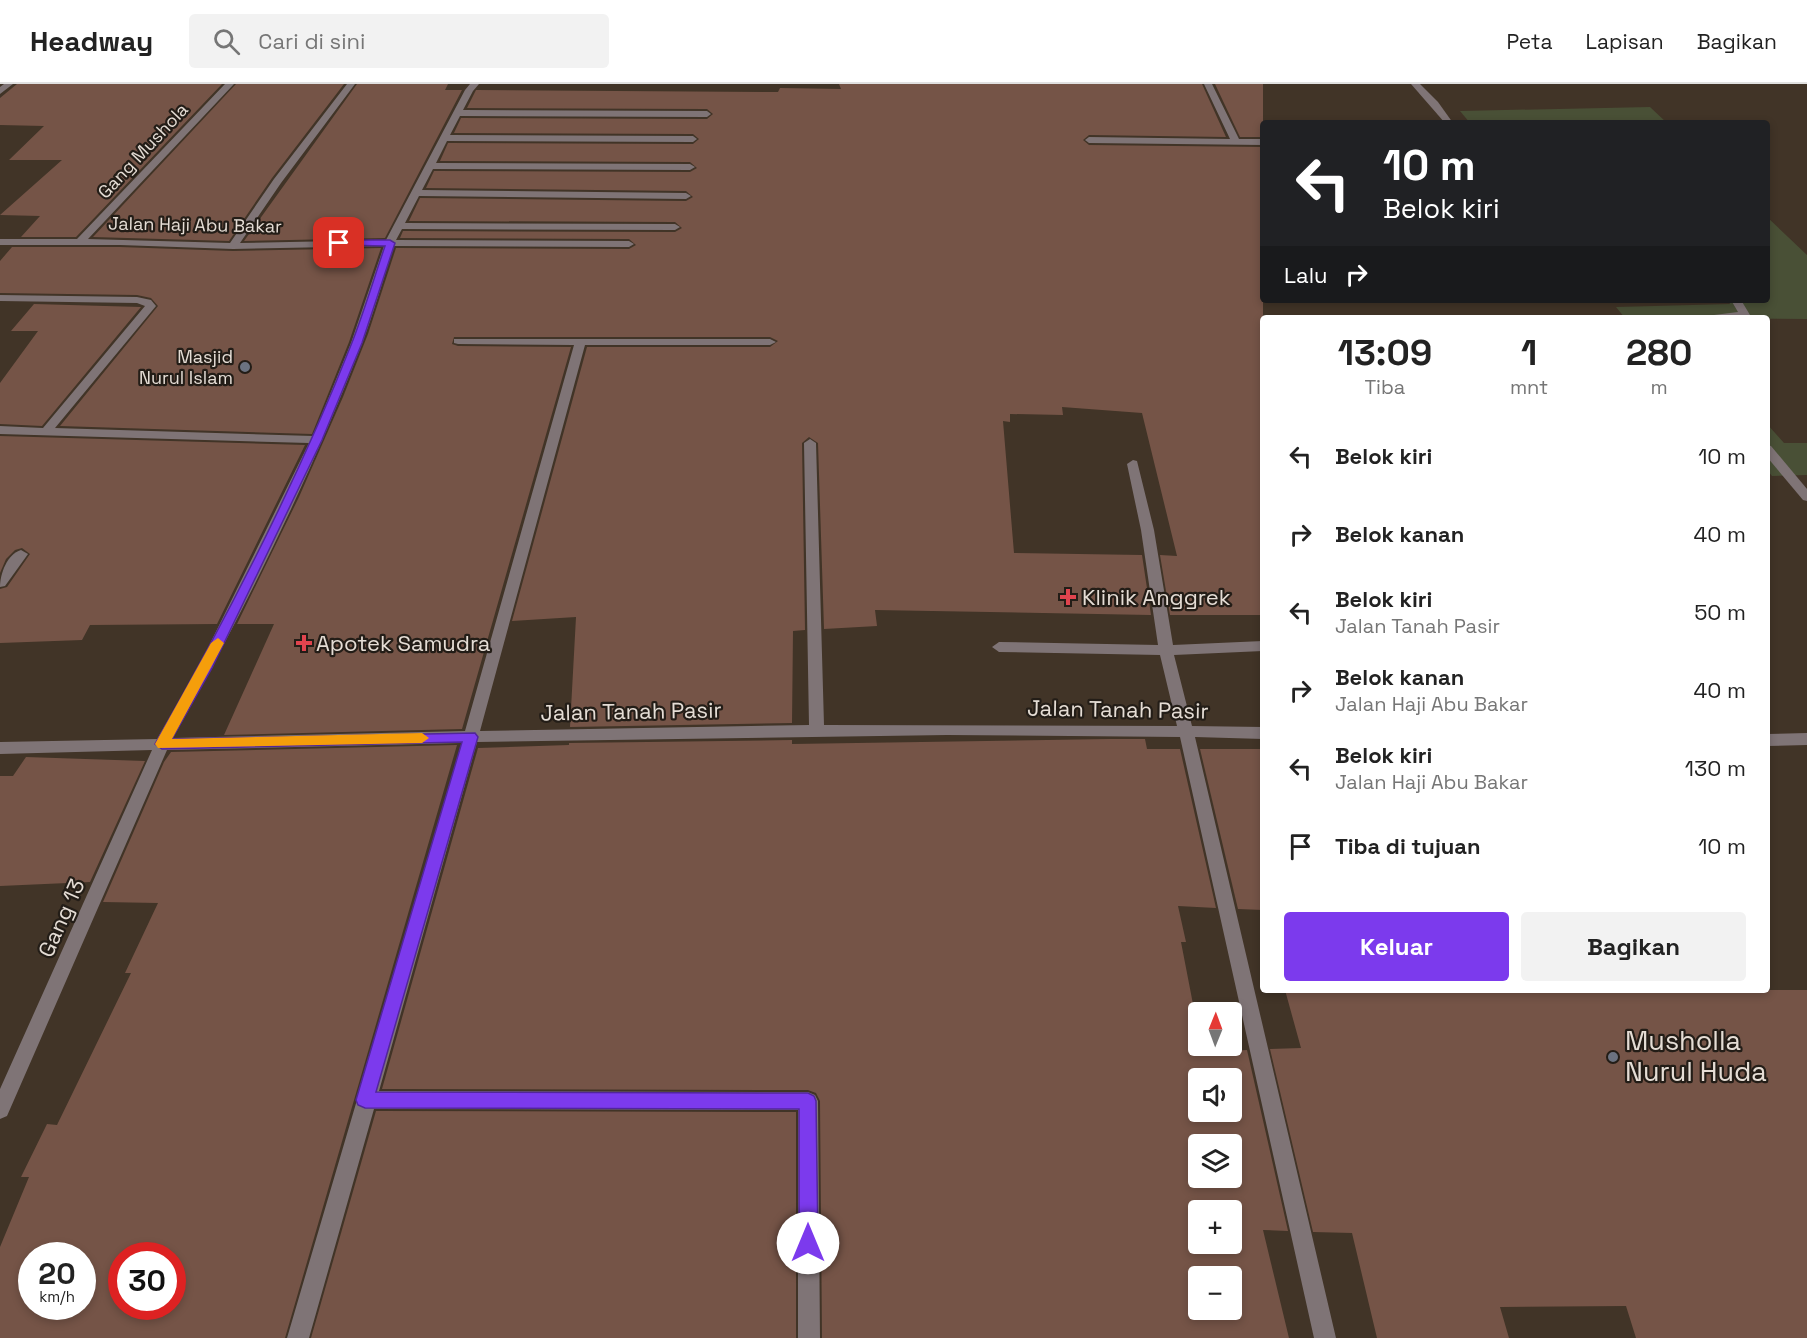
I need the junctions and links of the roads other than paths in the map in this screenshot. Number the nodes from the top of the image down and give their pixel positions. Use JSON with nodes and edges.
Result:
{"nodes":[{"id":1,"x":9,"y":84,"type":"edge"},
{"id":2,"x":230,"y":84,"type":"edge"},
{"id":3,"x":351,"y":84,"type":"edge"},
{"id":4,"x":475,"y":84,"type":"edge"},
{"id":5,"x":1208,"y":84,"type":"edge"},
{"id":6,"x":1415,"y":84,"type":"edge"},
{"id":7,"x":0,"y":91,"type":"edge"},
{"id":8,"x":458,"y":113,"type":"junction"},
{"id":9,"x":708,"y":114,"type":"dead end"},
{"id":10,"x":1447,"y":120,"type":"edge"},
{"id":11,"x":444,"y":138,"type":"junction"},
{"id":12,"x":693,"y":139,"type":"dead end"},
{"id":13,"x":1089,"y":140,"type":"dead end"},
{"id":14,"x":1236,"y":142,"type":"junction"},
{"id":15,"x":1260,"y":142,"type":"edge"},
{"id":16,"x":430,"y":166,"type":"junction"},
{"id":17,"x":690,"y":167,"type":"dead end"},
{"id":18,"x":416,"y":193,"type":"junction"},
{"id":19,"x":686,"y":196,"type":"dead end"},
{"id":20,"x":399,"y":226,"type":"junction"},
{"id":21,"x":675,"y":227,"type":"dead end"},
{"id":22,"x":81,"y":241,"type":"junction"},
{"id":23,"x":0,"y":242,"type":"edge"},
{"id":24,"x":390,"y":243,"type":"junction"},
{"id":25,"x":628,"y":244,"type":"dead end"},
{"id":26,"x":233,"y":246,"type":"junction"},
{"id":27,"x":0,"y":298,"type":"edge"},
{"id":28,"x":458,"y":341,"type":"dead end"},
{"id":29,"x":580,"y":342,"type":"junction"},
{"id":30,"x":770,"y":342,"type":"dead end"},
{"id":31,"x":0,"y":430,"type":"edge"},
{"id":32,"x":47,"y":430,"type":"junction"},
{"id":33,"x":317,"y":440,"type":"junction"},
{"id":34,"x":810,"y":443,"type":"dead end"},
{"id":35,"x":1770,"y":453,"type":"edge"},
{"id":36,"x":1133,"y":464,"type":"dead end"},
{"id":37,"x":1807,"y":496,"type":"edge"},
{"id":38,"x":21,"y":554,"type":"dead end"},
{"id":39,"x":0,"y":583,"type":"edge"},
{"id":40,"x":1260,"y":646,"type":"edge"},
{"id":41,"x":999,"y":647,"type":"dead end"},
{"id":42,"x":1165,"y":650,"type":"junction"},
{"id":43,"x":817,"y":730,"type":"junction"},
{"id":44,"x":1186,"y":731,"type":"junction"},
{"id":45,"x":1260,"y":733,"type":"edge"},
{"id":46,"x":471,"y":737,"type":"junction"},
{"id":47,"x":1770,"y":739,"type":"edge"},
{"id":48,"x":1807,"y":739,"type":"edge"},
{"id":49,"x":162,"y":744,"type":"junction"},
{"id":50,"x":0,"y":748,"type":"edge"},
{"id":51,"x":365,"y":1100,"type":"junction"},
{"id":52,"x":0,"y":1110,"type":"edge"},
{"id":53,"x":298,"y":1338,"type":"edge"},
{"id":54,"x":809,"y":1338,"type":"edge"},
{"id":55,"x":1325,"y":1338,"type":"edge"}],
"edges":[{"from":1,"to":7,"type":"street"},
{"from":2,"to":22,"type":"street","name":"Gang Mushola"},
{"from":3,"to":26,"type":"street"},
{"from":4,"to":8,"type":"street"},
{"from":5,"to":14,"type":"street"},
{"from":6,"to":10,"type":"street"},
{"from":8,"to":9,"type":"street"},
{"from":8,"to":11,"type":"street"},
{"from":11,"to":12,"type":"street"},
{"from":11,"to":16,"type":"street"},
{"from":13,"to":14,"type":"street"},
{"from":14,"to":15,"type":"street"},
{"from":16,"to":17,"type":"street"},
{"from":16,"to":18,"type":"street"},
{"from":18,"to":19,"type":"street"},
{"from":18,"to":20,"type":"street"},
{"from":20,"to":21,"type":"street"},
{"from":20,"to":24,"type":"street"},
{"from":22,"to":23,"type":"street","name":"Jalan Haji Abu Bakar"},
{"from":22,"to":26,"type":"street","name":"Jalan Haji Abu Bakar"},
{"from":24,"to":25,"type":"street","name":"Jalan Haji Abu Bakar"},
{"from":24,"to":26,"type":"street","name":"Jalan Haji Abu Bakar"},
{"from":24,"to":33,"type":"street"},
{"from":27,"to":32,"type":"street"},
{"from":28,"to":29,"type":"street"},
{"from":29,"to":30,"type":"street"},
{"from":29,"to":46,"type":"street"},
{"from":31,"to":32,"type":"street"},
{"from":32,"to":33,"type":"street"},
{"from":33,"to":49,"type":"street"},
{"from":34,"to":43,"type":"street"},
{"from":35,"to":37,"type":"street"},
{"from":36,"to":42,"type":"street"},
{"from":38,"to":39,"type":"street"},
{"from":40,"to":42,"type":"street"},
{"from":41,"to":42,"type":"street"},
{"from":42,"to":44,"type":"street"},
{"from":43,"to":44,"type":"street","name":"Jalan Tanah Pasir"},
{"from":43,"to":46,"type":"street","name":"Jalan Tanah Pasir"},
{"from":44,"to":45,"type":"street","name":"Jalan Tanah Pasir"},
{"from":44,"to":55,"type":"street"},
{"from":46,"to":49,"type":"street","name":"Jalan Tanah Pasir"},
{"from":46,"to":51,"type":"street"},
{"from":47,"to":48,"type":"street"},
{"from":49,"to":50,"type":"street","name":"Jalan Tanah Pasir"},
{"from":49,"to":52,"type":"street","name":"Gang 13"},
{"from":51,"to":53,"type":"street"},
{"from":51,"to":54,"type":"street"}]}
